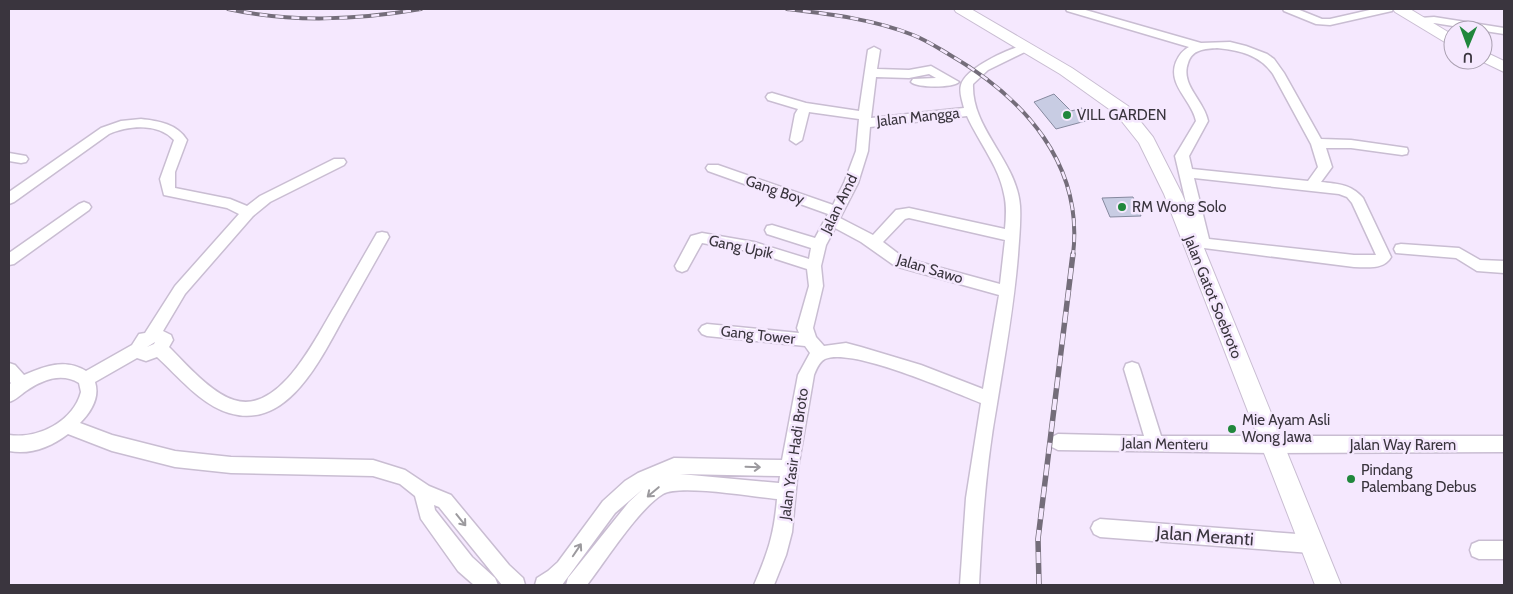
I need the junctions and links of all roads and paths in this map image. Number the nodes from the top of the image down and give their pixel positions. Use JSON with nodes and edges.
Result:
{"nodes":[{"id":1,"x":961,"y":9,"type":"edge"},
{"id":2,"x":1071,"y":9,"type":"edge"},
{"id":3,"x":1288,"y":9,"type":"edge"},
{"id":4,"x":1388,"y":9,"type":"edge"},
{"id":5,"x":1400,"y":9,"type":"edge"},
{"id":6,"x":1420,"y":21,"type":"junction"},
{"id":7,"x":1504,"y":31,"type":"edge"},
{"id":8,"x":1443,"y":35,"type":"edge"},
{"id":9,"x":1200,"y":46,"type":"junction"},
{"id":10,"x":1027,"y":47,"type":"junction"},
{"id":11,"x":874,"y":50,"type":"dead end"},
{"id":12,"x":870,"y":73,"type":"junction"},
{"id":13,"x":916,"y":82,"type":"dead end"},
{"id":14,"x":951,"y":82,"type":"junction"},
{"id":15,"x":967,"y":82,"type":"junction"},
{"id":16,"x":772,"y":97,"type":"dead end"},
{"id":17,"x":805,"y":107,"type":"junction"},
{"id":18,"x":971,"y":111,"type":"junction"},
{"id":19,"x":865,"y":120,"type":"junction"},
{"id":20,"x":796,"y":140,"type":"dead end"},
{"id":21,"x":1318,"y":143,"type":"junction"},
{"id":22,"x":1402,"y":151,"type":"dead end"},
{"id":23,"x":339,"y":162,"type":"dead end"},
{"id":24,"x":713,"y":168,"type":"dead end"},
{"id":25,"x":1188,"y":173,"type":"junction"},
{"id":26,"x":1312,"y":185,"type":"junction"},
{"id":27,"x":9,"y":199,"type":"edge"},
{"id":28,"x":84,"y":207,"type":"dead end"},
{"id":29,"x":248,"y":212,"type":"junction"},
{"id":30,"x":834,"y":216,"type":"junction"},
{"id":31,"x":772,"y":230,"type":"dead end"},
{"id":32,"x":1011,"y":236,"type":"junction"},
{"id":33,"x":382,"y":237,"type":"dead end"},
{"id":34,"x":1197,"y":242,"type":"junction"},
{"id":35,"x":874,"y":243,"type":"junction"},
{"id":36,"x":819,"y":245,"type":"junction"},
{"id":37,"x":1400,"y":250,"type":"dead end"},
{"id":38,"x":9,"y":260,"type":"edge"},
{"id":39,"x":682,"y":266,"type":"dead end"},
{"id":40,"x":814,"y":266,"type":"junction"},
{"id":41,"x":1504,"y":267,"type":"edge"},
{"id":42,"x":1008,"y":292,"type":"junction"},
{"id":43,"x":707,"y":330,"type":"dead end"},
{"id":44,"x":155,"y":342,"type":"junction"},
{"id":45,"x":814,"y":346,"type":"junction"},
{"id":46,"x":1132,"y":369,"type":"dead end"},
{"id":47,"x":9,"y":370,"type":"edge"},
{"id":48,"x":86,"y":379,"type":"junction"},
{"id":49,"x":22,"y":384,"type":"junction"},
{"id":50,"x":9,"y":395,"type":"edge"},
{"id":51,"x":990,"y":399,"type":"junction"},
{"id":52,"x":67,"y":426,"type":"junction"},
{"id":53,"x":1058,"y":442,"type":"dead end"},
{"id":54,"x":9,"y":443,"type":"edge"},
{"id":55,"x":1155,"y":444,"type":"junction"},
{"id":56,"x":1504,"y":444,"type":"edge"},
{"id":57,"x":1272,"y":445,"type":"junction"},
{"id":58,"x":789,"y":468,"type":"junction"},
{"id":59,"x":675,"y":474,"type":"junction"},
{"id":60,"x":423,"y":492,"type":"junction"},
{"id":61,"x":787,"y":492,"type":"junction"},
{"id":62,"x":1100,"y":528,"type":"dead end"},
{"id":63,"x":1311,"y":544,"type":"junction"},
{"id":64,"x":1479,"y":550,"type":"dead end"},
{"id":65,"x":1504,"y":550,"type":"edge"},
{"id":66,"x":488,"y":585,"type":"edge"},
{"id":67,"x":516,"y":585,"type":"edge"},
{"id":68,"x":544,"y":585,"type":"edge"},
{"id":69,"x":575,"y":585,"type":"edge"},
{"id":70,"x":764,"y":585,"type":"edge"},
{"id":71,"x":970,"y":585,"type":"edge"},
{"id":72,"x":1328,"y":585,"type":"edge"}],
"edges":[{"from":1,"to":10,"type":"main road","name":"Jalan Gatot Soebroto"},
{"from":2,"to":9,"type":"street"},
{"from":3,"to":4,"type":"street"},
{"from":5,"to":6,"type":"main road"},
{"from":6,"to":7,"type":"street"},
{"from":6,"to":8,"type":"main road"},
{"from":9,"to":21,"type":"street"},
{"from":9,"to":25,"type":"street"},
{"from":10,"to":15,"type":"street"},
{"from":10,"to":34,"type":"main road","name":"Jalan Gatot Soebroto"},
{"from":11,"to":12,"type":"street","name":"Jalan Amd"},
{"from":12,"to":14,"type":"street"},
{"from":12,"to":19,"type":"street","name":"Jalan Amd"},
{"from":13,"to":14,"type":"street"},
{"from":14,"to":15,"type":"street"},
{"from":15,"to":18,"type":"street"},
{"from":16,"to":17,"type":"street","name":"Jalan Mangga"},
{"from":17,"to":19,"type":"street","name":"Jalan Mangga"},
{"from":17,"to":20,"type":"street"},
{"from":18,"to":19,"type":"street","name":"Jalan Mangga"},
{"from":18,"to":32,"type":"street"},
{"from":19,"to":30,"type":"street","name":"Jalan Amd"},
{"from":21,"to":22,"type":"street"},
{"from":21,"to":26,"type":"street"},
{"from":23,"to":29,"type":"street"},
{"from":24,"to":30,"type":"street","name":"Gang Boy"},
{"from":25,"to":26,"type":"street"},
{"from":25,"to":34,"type":"street"},
{"from":26,"to":34,"type":"street"},
{"from":27,"to":29,"type":"street"},
{"from":28,"to":38,"type":"street"},
{"from":29,"to":44,"type":"street"},
{"from":30,"to":35,"type":"street","name":"Jalan Sawo"},
{"from":30,"to":36,"type":"street","name":"Jalan Amd"},
{"from":31,"to":36,"type":"street"},
{"from":32,"to":35,"type":"street"},
{"from":32,"to":42,"type":"street"},
{"from":33,"to":44,"type":"street"},
{"from":34,"to":57,"type":"main road","name":"Jalan Gatot Soebroto"},
{"from":35,"to":42,"type":"street","name":"Jalan Sawo"},
{"from":36,"to":40,"type":"street","name":"Jalan Amd"},
{"from":37,"to":41,"type":"street"},
{"from":39,"to":40,"type":"street","name":"Gang Upik"},
{"from":40,"to":45,"type":"street","name":"Jalan Amd"},
{"from":42,"to":51,"type":"street"},
{"from":43,"to":45,"type":"street","name":"Gang Tower"},
{"from":44,"to":48,"type":"street"},
{"from":45,"to":51,"type":"street"},
{"from":45,"to":58,"type":"street","name":"Jalan Yasir Hadi Broto"},
{"from":46,"to":55,"type":"street"},
{"from":47,"to":49,"type":"street"},
{"from":48,"to":49,"type":"street"},
{"from":48,"to":52,"type":"street"},
{"from":49,"to":50,"type":"street"},
{"from":51,"to":71,"type":"street"},
{"from":52,"to":54,"type":"street"},
{"from":52,"to":60,"type":"street"},
{"from":53,"to":55,"type":"street","name":"Jalan Menteru"},
{"from":55,"to":57,"type":"street","name":"Jalan Menteru"},
{"from":56,"to":57,"type":"street","name":"Jalan Way Rarem"},
{"from":57,"to":63,"type":"main road","name":"Jalan Gatot Soebroto"},
{"from":59,"to":58,"type":"street","one_way":true},
{"from":58,"to":61,"type":"street","name":"Jalan Yasir Hadi Broto"},
{"from":59,"to":61,"type":"street"},
{"from":68,"to":59,"type":"street","one_way":true},
{"from":59,"to":69,"type":"street","one_way":true},
{"from":60,"to":66,"type":"street"},
{"from":60,"to":67,"type":"street","one_way":true},
{"from":61,"to":70,"type":"street","name":"Jalan Yasir Hadi Broto"},
{"from":62,"to":63,"type":"street","name":"Jalan Meranti"},
{"from":63,"to":72,"type":"main road","name":"Jalan Gatot Soebroto"},
{"from":64,"to":65,"type":"street"}]}
